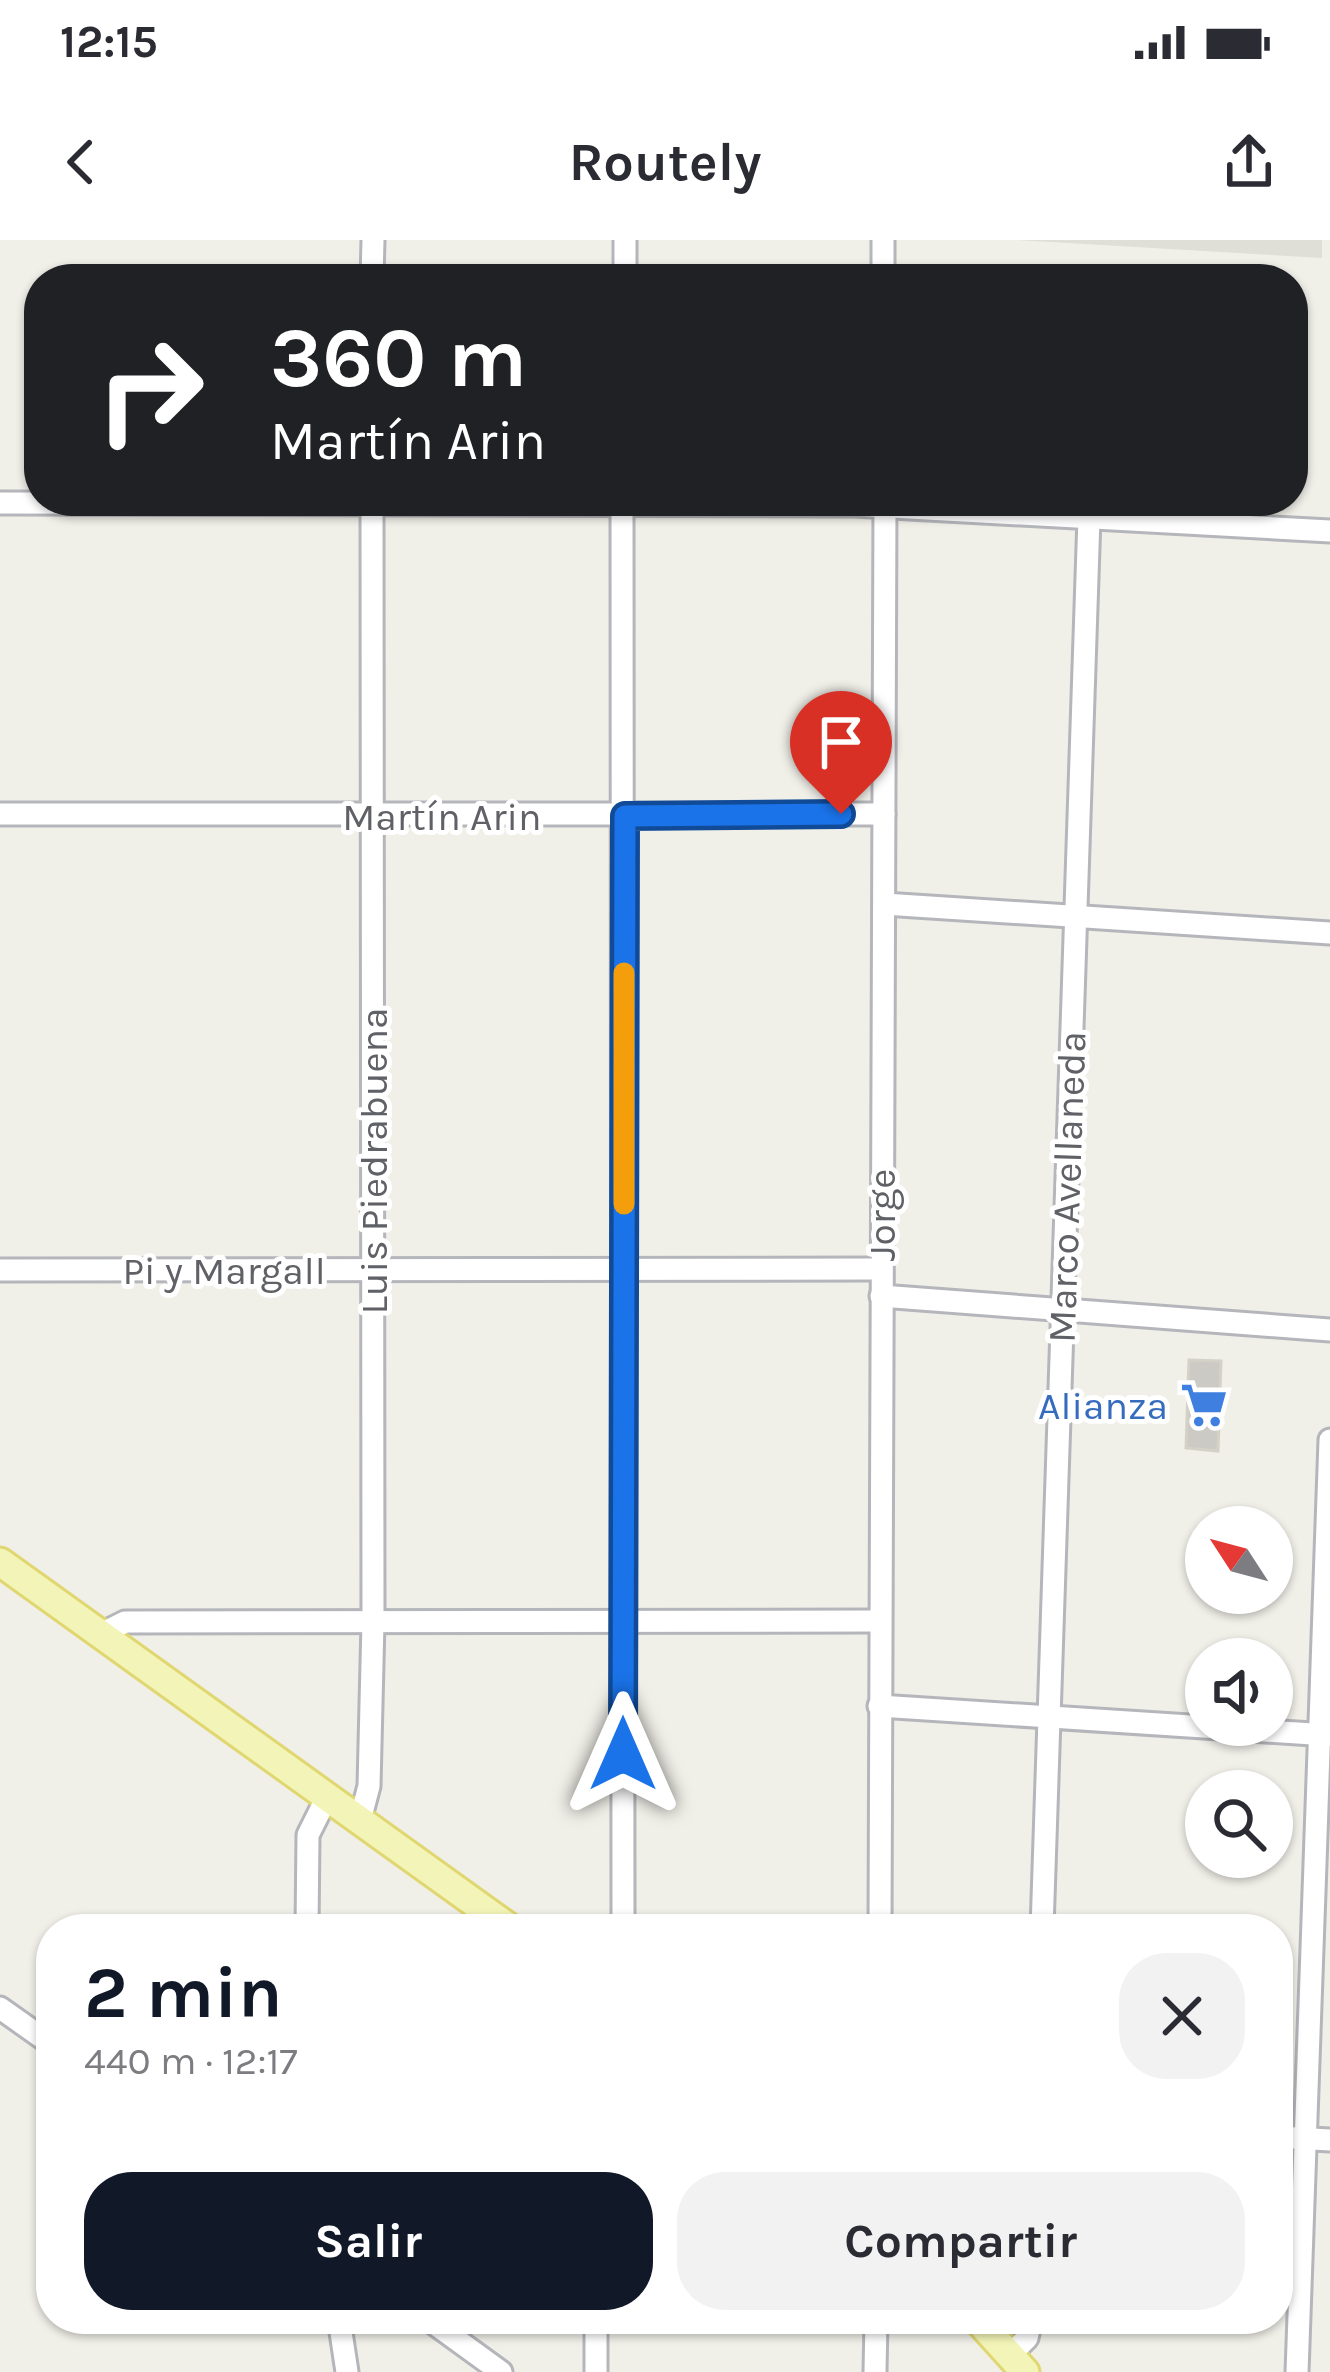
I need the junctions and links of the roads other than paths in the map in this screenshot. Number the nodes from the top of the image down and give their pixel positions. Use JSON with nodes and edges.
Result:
{"nodes":[{"id":1,"x":372,"y":516,"type":"edge"},
{"id":2,"x":622,"y":516,"type":"edge"},
{"id":3,"x":885,"y":516,"type":"edge"},
{"id":4,"x":1073,"y":516,"type":"edge"},
{"id":5,"x":1089,"y":517,"type":"junction"},
{"id":6,"x":1330,"y":531,"type":"edge"},
{"id":7,"x":0,"y":814,"type":"edge"},
{"id":8,"x":884,"y":814,"type":"junction"},
{"id":9,"x":373,"y":816,"type":"junction"},
{"id":10,"x":625,"y":816,"type":"junction"},
{"id":11,"x":884,"y":904,"type":"junction"},
{"id":12,"x":1074,"y":918,"type":"junction"},
{"id":13,"x":1330,"y":933,"type":"edge"},
{"id":14,"x":880,"y":1269,"type":"junction"},
{"id":15,"x":0,"y":1270,"type":"edge"},
{"id":16,"x":373,"y":1270,"type":"junction"},
{"id":17,"x":624,"y":1270,"type":"junction"},
{"id":18,"x":881,"y":1296,"type":"junction"},
{"id":19,"x":1063,"y":1310,"type":"junction"},
{"id":20,"x":1330,"y":1330,"type":"edge"},
{"id":21,"x":1330,"y":1440,"type":"edge"},
{"id":22,"x":0,"y":1562,"type":"edge"},
{"id":23,"x":878,"y":1621,"type":"junction"},
{"id":24,"x":373,"y":1622,"type":"junction"},
{"id":25,"x":624,"y":1622,"type":"junction"},
{"id":26,"x":101,"y":1634,"type":"junction"},
{"id":27,"x":879,"y":1706,"type":"junction"},
{"id":28,"x":1049,"y":1716,"type":"junction"},
{"id":29,"x":1324,"y":1735,"type":"edge"},
{"id":30,"x":327,"y":1798,"type":"junction"},
{"id":31,"x":360,"y":1820,"type":"junction"},
{"id":32,"x":308,"y":1914,"type":"edge"},
{"id":33,"x":490,"y":1914,"type":"edge"},
{"id":34,"x":623,"y":1914,"type":"edge"},
{"id":35,"x":880,"y":1914,"type":"edge"},
{"id":36,"x":1042,"y":1914,"type":"edge"},
{"id":37,"x":0,"y":2008,"type":"edge"},
{"id":38,"x":36,"y":2033,"type":"edge"},
{"id":39,"x":1293,"y":2138,"type":"edge"},
{"id":40,"x":1306,"y":2139,"type":"junction"},
{"id":41,"x":1330,"y":2140,"type":"edge"},
{"id":42,"x":341,"y":2334,"type":"edge"},
{"id":43,"x":449,"y":2334,"type":"edge"},
{"id":44,"x":596,"y":2334,"type":"edge"},
{"id":45,"x":876,"y":2334,"type":"edge"},
{"id":46,"x":990,"y":2334,"type":"edge"},
{"id":47,"x":1028,"y":2334,"type":"edge"},
{"id":48,"x":1017,"y":2364,"type":"edge"},
{"id":49,"x":346,"y":2372,"type":"edge"},
{"id":50,"x":501,"y":2372,"type":"edge"},
{"id":51,"x":596,"y":2372,"type":"edge"},
{"id":52,"x":875,"y":2372,"type":"edge"},
{"id":53,"x":1298,"y":2372,"type":"edge"}],
"edges":[{"from":1,"to":9,"type":"street","name":"Luis Piedrabuena"},
{"from":2,"to":10,"type":"street"},
{"from":3,"to":8,"type":"street","name":"Jorge"},
{"from":4,"to":5,"type":"street"},
{"from":5,"to":6,"type":"street"},
{"from":5,"to":12,"type":"street","name":"Marco Avellaneda"},
{"from":7,"to":9,"type":"street","name":"Martín Arin"},
{"from":8,"to":10,"type":"street","name":"Martín Arin"},
{"from":8,"to":11,"type":"street","name":"Jorge"},
{"from":9,"to":10,"type":"street","name":"Martín Arin"},
{"from":9,"to":16,"type":"street","name":"Luis Piedrabuena"},
{"from":10,"to":17,"type":"street"},
{"from":11,"to":12,"type":"street"},
{"from":11,"to":14,"type":"street","name":"Jorge"},
{"from":12,"to":13,"type":"street"},
{"from":12,"to":19,"type":"street","name":"Marco Avellaneda"},
{"from":14,"to":17,"type":"street","name":"Pi y Margall"},
{"from":14,"to":18,"type":"street","name":"Jorge"},
{"from":15,"to":16,"type":"street","name":"Pi y Margall"},
{"from":16,"to":17,"type":"street","name":"Pi y Margall"},
{"from":16,"to":24,"type":"street","name":"Luis Piedrabuena"},
{"from":17,"to":25,"type":"street"},
{"from":18,"to":19,"type":"street"},
{"from":18,"to":23,"type":"street","name":"Jorge"},
{"from":19,"to":20,"type":"street"},
{"from":19,"to":28,"type":"street","name":"Marco Avellaneda"},
{"from":21,"to":29,"type":"street"},
{"from":22,"to":26,"type":"main road"},
{"from":23,"to":25,"type":"street"},
{"from":23,"to":27,"type":"street","name":"Jorge"},
{"from":24,"to":25,"type":"street"},
{"from":24,"to":26,"type":"street"},
{"from":24,"to":31,"type":"street","name":"Luis Piedrabuena"},
{"from":25,"to":34,"type":"street"},
{"from":26,"to":30,"type":"main road"},
{"from":27,"to":28,"type":"street"},
{"from":27,"to":35,"type":"street","name":"Jorge"},
{"from":28,"to":29,"type":"street"},
{"from":28,"to":36,"type":"street","name":"Marco Avellaneda"},
{"from":29,"to":40,"type":"street"},
{"from":30,"to":31,"type":"main road"},
{"from":30,"to":32,"type":"street"},
{"from":31,"to":33,"type":"main road"},
{"from":37,"to":38,"type":"street"},
{"from":39,"to":40,"type":"street"},
{"from":40,"to":41,"type":"street"},
{"from":40,"to":53,"type":"street"},
{"from":42,"to":49,"type":"street"},
{"from":43,"to":50,"type":"street"},
{"from":44,"to":51,"type":"street"},
{"from":45,"to":52,"type":"street"},
{"from":46,"to":48,"type":"main road"},
{"from":47,"to":48,"type":"street"}]}
